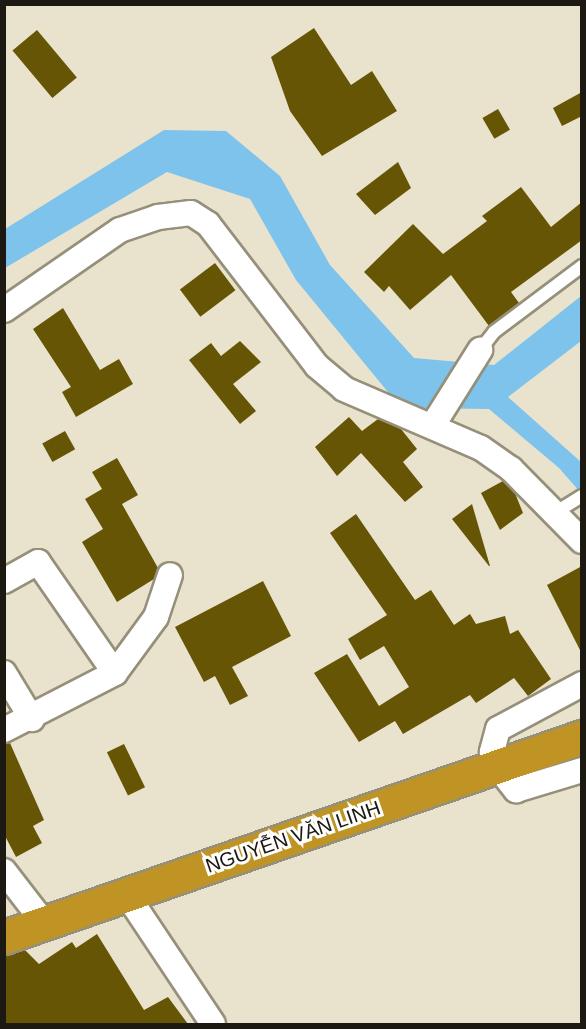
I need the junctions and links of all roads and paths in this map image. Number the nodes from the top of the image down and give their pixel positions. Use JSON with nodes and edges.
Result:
{"nodes":[{"id":1,"x":582,"y":266,"type":"edge"},
{"id":2,"x":4,"y":310,"type":"edge"},
{"id":3,"x":480,"y":350,"type":"joint"},
{"id":4,"x":438,"y":418,"type":"junction"},
{"id":5,"x":569,"y":504,"type":"edge"},
{"id":6,"x":582,"y":541,"type":"edge"},
{"id":7,"x":170,"y":575,"type":"dead end"},
{"id":8,"x":4,"y":581,"type":"edge"},
{"id":9,"x":115,"y":673,"type":"junction"},
{"id":10,"x":4,"y":674,"type":"edge"},
{"id":11,"x":582,"y":684,"type":"edge"},
{"id":12,"x":32,"y":719,"type":"junction"},
{"id":13,"x":4,"y":730,"type":"edge"},
{"id":14,"x":582,"y":737,"type":"edge"},
{"id":15,"x":497,"y":766,"type":"junction"},
{"id":16,"x":582,"y":770,"type":"edge"},
{"id":17,"x":4,"y":871,"type":"edge"},
{"id":18,"x":127,"y":895,"type":"junction"},
{"id":19,"x":45,"y":924,"type":"junction"},
{"id":20,"x":4,"y":937,"type":"edge"},
{"id":21,"x":213,"y":1024,"type":"edge"}],
"edges":[{"from":1,"to":3,"type":"lane"},
{"from":2,"to":4,"type":"street"},
{"from":3,"to":4,"type":"street"},
{"from":4,"to":5,"type":"street"},
{"from":5,"to":6,"type":"street"},
{"from":7,"to":9,"type":"street"},
{"from":8,"to":9,"type":"street"},
{"from":9,"to":12,"type":"street"},
{"from":10,"to":12,"type":"street"},
{"from":11,"to":15,"type":"street"},
{"from":12,"to":13,"type":"street"},
{"from":14,"to":15,"type":"highway","name":"NGUYỄN VĂN LINH"},
{"from":15,"to":16,"type":"street"},
{"from":15,"to":18,"type":"highway","name":"NGUYỄN VĂN LINH"},
{"from":17,"to":19,"type":"street"},
{"from":18,"to":19,"type":"highway","name":"NGUYỄN VĂN LINH"},
{"from":18,"to":21,"type":"street"},
{"from":19,"to":20,"type":"highway","name":"NGUYỄN VĂN LINH"}]}
